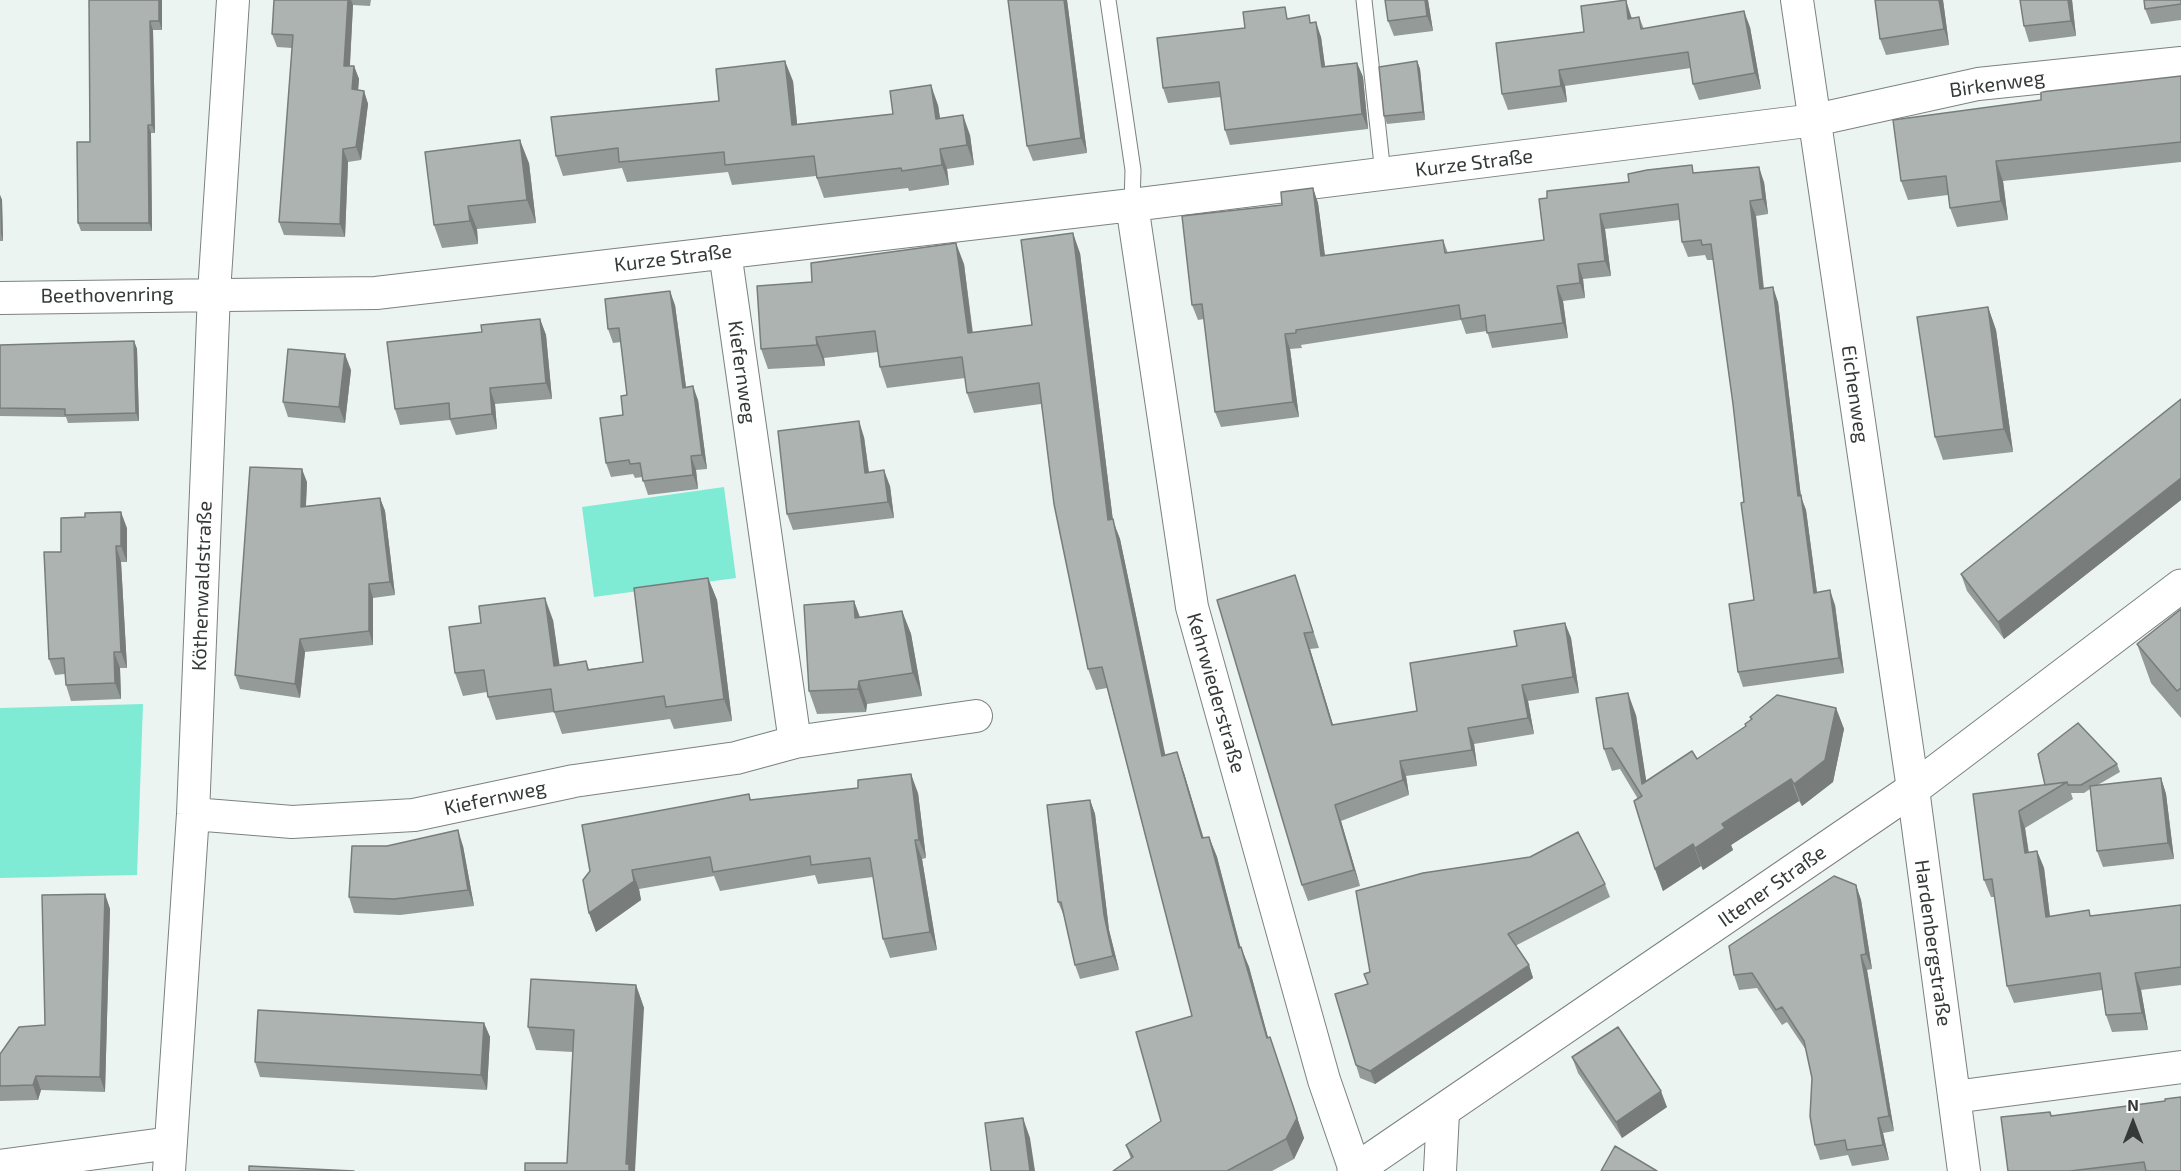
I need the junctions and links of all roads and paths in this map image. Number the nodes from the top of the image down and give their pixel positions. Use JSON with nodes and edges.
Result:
{"nodes":[{"id":1,"x":233,"y":0,"type":"edge"},
{"id":2,"x":1108,"y":0,"type":"edge"},
{"id":3,"x":1364,"y":0,"type":"edge"},
{"id":4,"x":1797,"y":0,"type":"edge"},
{"id":5,"x":2181,"y":63,"type":"edge"},
{"id":6,"x":1815,"y":120,"type":"junction"},
{"id":7,"x":1383,"y":174,"type":"junction"},
{"id":8,"x":1132,"y":205,"type":"junction"},
{"id":9,"x":725,"y":252,"type":"junction"},
{"id":10,"x":213,"y":293,"type":"junction"},
{"id":11,"x":0,"y":298,"type":"edge"},
{"id":12,"x":2181,"y":586,"type":"edge"},
{"id":13,"x":976,"y":716,"type":"dead end"},
{"id":14,"x":795,"y":742,"type":"junction"},
{"id":15,"x":1913,"y":789,"type":"junction"},
{"id":16,"x":193,"y":814,"type":"junction"},
{"id":17,"x":2181,"y":1067,"type":"edge"},
{"id":18,"x":1954,"y":1097,"type":"junction"},
{"id":19,"x":1443,"y":1113,"type":"junction"},
{"id":20,"x":170,"y":1157,"type":"edge"},
{"id":21,"x":0,"y":1166,"type":"edge"},
{"id":22,"x":1354,"y":1171,"type":"edge"},
{"id":23,"x":1440,"y":1171,"type":"edge"},
{"id":24,"x":1964,"y":1171,"type":"edge"}],
"edges":[{"from":1,"to":10,"type":"street","name":"Köthenwaldstraße"},
{"from":2,"to":8,"type":"lane"},
{"from":3,"to":7,"type":"lane"},
{"from":4,"to":6,"type":"street","name":"Eichenweg"},
{"from":5,"to":6,"type":"street","name":"Birkenweg"},
{"from":6,"to":7,"type":"street","name":"Kurze Straße"},
{"from":6,"to":15,"type":"street","name":"Eichenweg"},
{"from":7,"to":8,"type":"street","name":"Kurze Straße"},
{"from":8,"to":9,"type":"street","name":"Kurze Straße"},
{"from":8,"to":22,"type":"street","name":"Kehrwiederstraße"},
{"from":9,"to":10,"type":"street","name":"Kurze Straße"},
{"from":9,"to":14,"type":"street","name":"Kiefernweg"},
{"from":10,"to":11,"type":"street","name":"Beethovenring"},
{"from":10,"to":16,"type":"street","name":"Köthenwaldstraße"},
{"from":12,"to":15,"type":"street","name":"Iltener Straße"},
{"from":13,"to":14,"type":"street","name":"Kiefernweg"},
{"from":14,"to":16,"type":"street","name":"Kiefernweg"},
{"from":15,"to":18,"type":"street","name":"Hardenbergstraße"},
{"from":15,"to":19,"type":"street","name":"Iltener Straße"},
{"from":16,"to":20,"type":"street","name":"Köthenwaldstraße"},
{"from":17,"to":18,"type":"street"},
{"from":18,"to":24,"type":"street","name":"Hardenbergstraße"},
{"from":19,"to":22,"type":"street","name":"Iltener Straße"},
{"from":19,"to":23,"type":"street"},
{"from":20,"to":21,"type":"street"}]}
